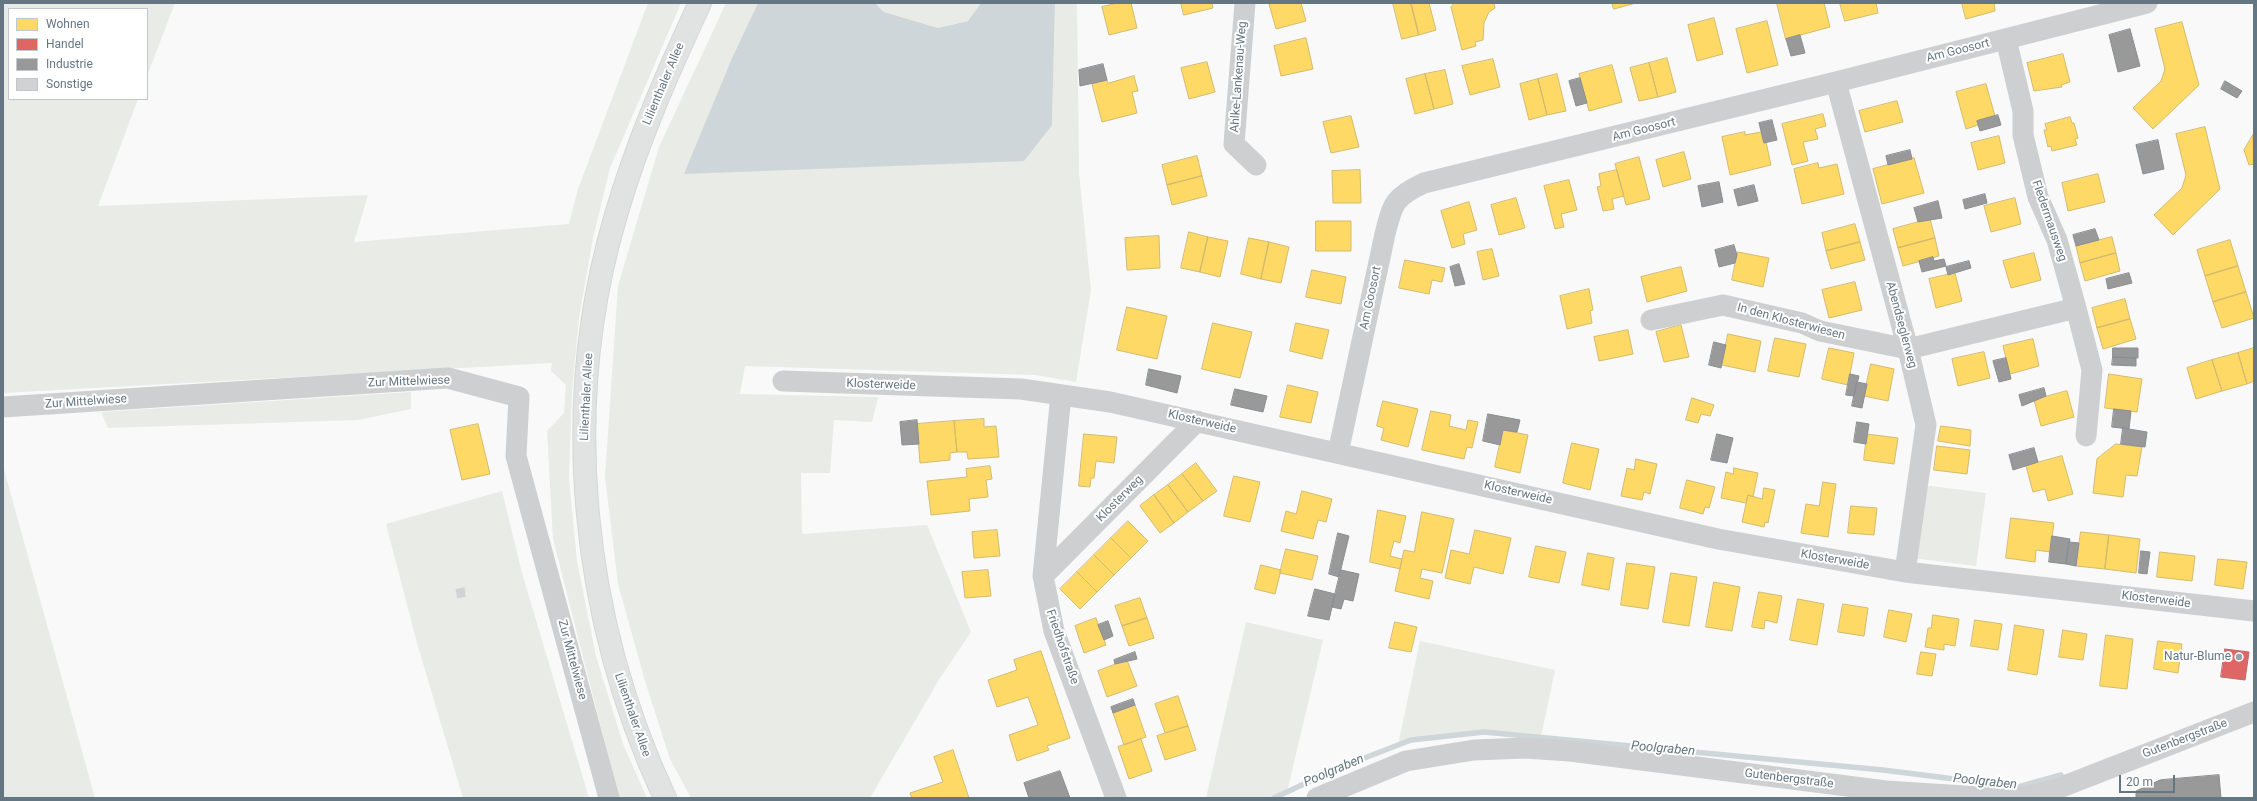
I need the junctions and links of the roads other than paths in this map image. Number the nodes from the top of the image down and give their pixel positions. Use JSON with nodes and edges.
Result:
{"nodes":[{"id":1,"x":700,"y":3,"type":"edge"},
{"id":2,"x":1245,"y":3,"type":"edge"},
{"id":3,"x":2147,"y":3,"type":"edge"},
{"id":4,"x":2006,"y":39,"type":"junction"},
{"id":5,"x":1836,"y":82,"type":"junction"},
{"id":6,"x":1256,"y":165,"type":"dead end"},
{"id":7,"x":2076,"y":308,"type":"junction"},
{"id":8,"x":1651,"y":320,"type":"dead end"},
{"id":9,"x":1908,"y":349,"type":"junction"},
{"id":10,"x":783,"y":381,"type":"dead end"},
{"id":11,"x":1061,"y":395,"type":"junction"},
{"id":12,"x":3,"y":407,"type":"edge"},
{"id":13,"x":1197,"y":422,"type":"junction"},
{"id":14,"x":2086,"y":436,"type":"dead end"},
{"id":15,"x":1338,"y":453,"type":"junction"},
{"id":16,"x":1905,"y":572,"type":"junction"},
{"id":17,"x":1043,"y":576,"type":"junction"},
{"id":18,"x":2254,"y":611,"type":"edge"},
{"id":19,"x":2254,"y":712,"type":"edge"},
{"id":20,"x":609,"y":798,"type":"edge"},
{"id":21,"x":665,"y":798,"type":"edge"},
{"id":22,"x":1116,"y":798,"type":"edge"},
{"id":23,"x":1317,"y":798,"type":"edge"}],
"edges":[{"from":1,"to":21,"type":"main road","name":"Lilienthaler Allee"},
{"from":2,"to":6,"type":"street","name":"Ahlke-Lankenau-Weg"},
{"from":3,"to":4,"type":"street","name":"Am Goosort"},
{"from":4,"to":5,"type":"street","name":"Am Goosort"},
{"from":4,"to":7,"type":"street","name":"Fledermausweg"},
{"from":5,"to":9,"type":"street","name":"Abendseglerweg"},
{"from":5,"to":15,"type":"street","name":"Am Goosort"},
{"from":7,"to":9,"type":"street"},
{"from":7,"to":14,"type":"street","name":"Fledermausweg"},
{"from":8,"to":9,"type":"street","name":"In den Klosterwiesen"},
{"from":9,"to":16,"type":"street","name":"Abendseglerweg"},
{"from":10,"to":11,"type":"street","name":"Klosterweide"},
{"from":11,"to":13,"type":"street","name":"Klosterweide"},
{"from":11,"to":17,"type":"street","name":"Friedhofstraße"},
{"from":12,"to":20,"type":"street","name":"Zur Mittelwiese"},
{"from":13,"to":15,"type":"street","name":"Klosterweide"},
{"from":13,"to":17,"type":"street","name":"Klosterweg"},
{"from":15,"to":16,"type":"street","name":"Klosterweide"},
{"from":16,"to":18,"type":"street","name":"Klosterweide"},
{"from":17,"to":22,"type":"street","name":"Friedhofstraße"},
{"from":19,"to":23,"type":"street","name":"Gutenbergstraße"}]}
